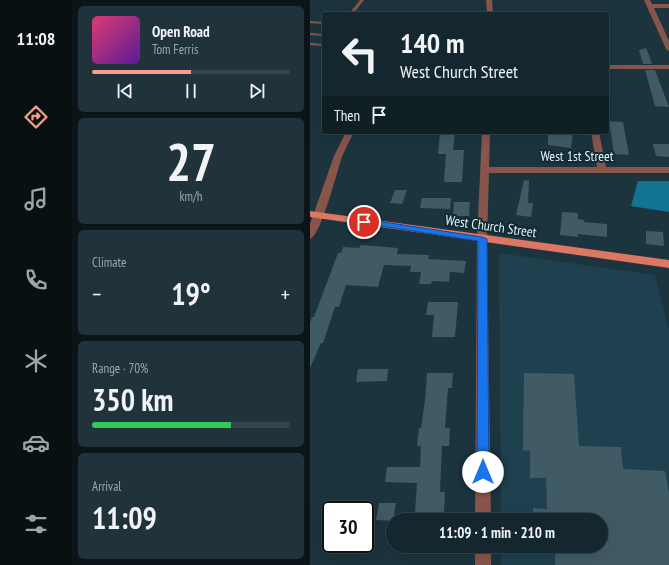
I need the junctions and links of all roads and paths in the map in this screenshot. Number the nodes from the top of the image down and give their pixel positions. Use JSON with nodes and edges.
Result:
{"nodes":[{"id":1,"x":362,"y":0,"type":"edge"},
{"id":2,"x":489,"y":0,"type":"edge"},
{"id":3,"x":648,"y":3,"type":"edge"},
{"id":4,"x":669,"y":6,"type":"edge"},
{"id":5,"x":353,"y":12,"type":"edge"},
{"id":6,"x":490,"y":12,"type":"edge"},
{"id":7,"x":310,"y":22,"type":"edge"},
{"id":8,"x":322,"y":23,"type":"edge"},
{"id":9,"x":310,"y":34,"type":"edge"},
{"id":10,"x":322,"y":34,"type":"edge"},
{"id":11,"x":666,"y":34,"type":"edge"},
{"id":12,"x":310,"y":44,"type":"edge"},
{"id":13,"x":322,"y":45,"type":"edge"},
{"id":14,"x":669,"y":49,"type":"edge"},
{"id":15,"x":609,"y":67,"type":"edge"},
{"id":16,"x":669,"y":67,"type":"edge"},
{"id":17,"x":349,"y":134,"type":"edge"},
{"id":18,"x":486,"y":134,"type":"edge"},
{"id":19,"x":595,"y":134,"type":"edge"},
{"id":20,"x":485,"y":170,"type":"junction"},
{"id":21,"x":602,"y":170,"type":"junction"},
{"id":22,"x":669,"y":170,"type":"edge"},
{"id":23,"x":314,"y":214,"type":"edge"},
{"id":24,"x":310,"y":236,"type":"edge"},
{"id":25,"x":482,"y":239,"type":"junction"},
{"id":26,"x":669,"y":264,"type":"edge"},
{"id":27,"x":483,"y":513,"type":"edge"},
{"id":28,"x":483,"y":553,"type":"edge"},
{"id":29,"x":483,"y":565,"type":"edge"}],
"edges":[{"from":1,"to":5,"type":"lane"},
{"from":2,"to":6,"type":"street"},
{"from":3,"to":4,"type":"street"},
{"from":3,"to":11,"type":"street"},
{"from":7,"to":8,"type":"lane"},
{"from":9,"to":10,"type":"lane"},
{"from":11,"to":14,"type":"street"},
{"from":12,"to":13,"type":"lane"},
{"from":15,"to":16,"type":"street"},
{"from":17,"to":23,"type":"street"},
{"from":18,"to":20,"type":"street"},
{"from":19,"to":21,"type":"street"},
{"from":20,"to":21,"type":"street","name":"West 1st Street"},
{"from":20,"to":25,"type":"street"},
{"from":21,"to":22,"type":"street","name":"West 1st Street"},
{"from":23,"to":24,"type":"street"},
{"from":23,"to":25,"type":"main road","name":"West Church Street"},
{"from":25,"to":26,"type":"main road","name":"West Church Street"},
{"from":25,"to":27,"type":"street"},
{"from":28,"to":29,"type":"street"}]}
